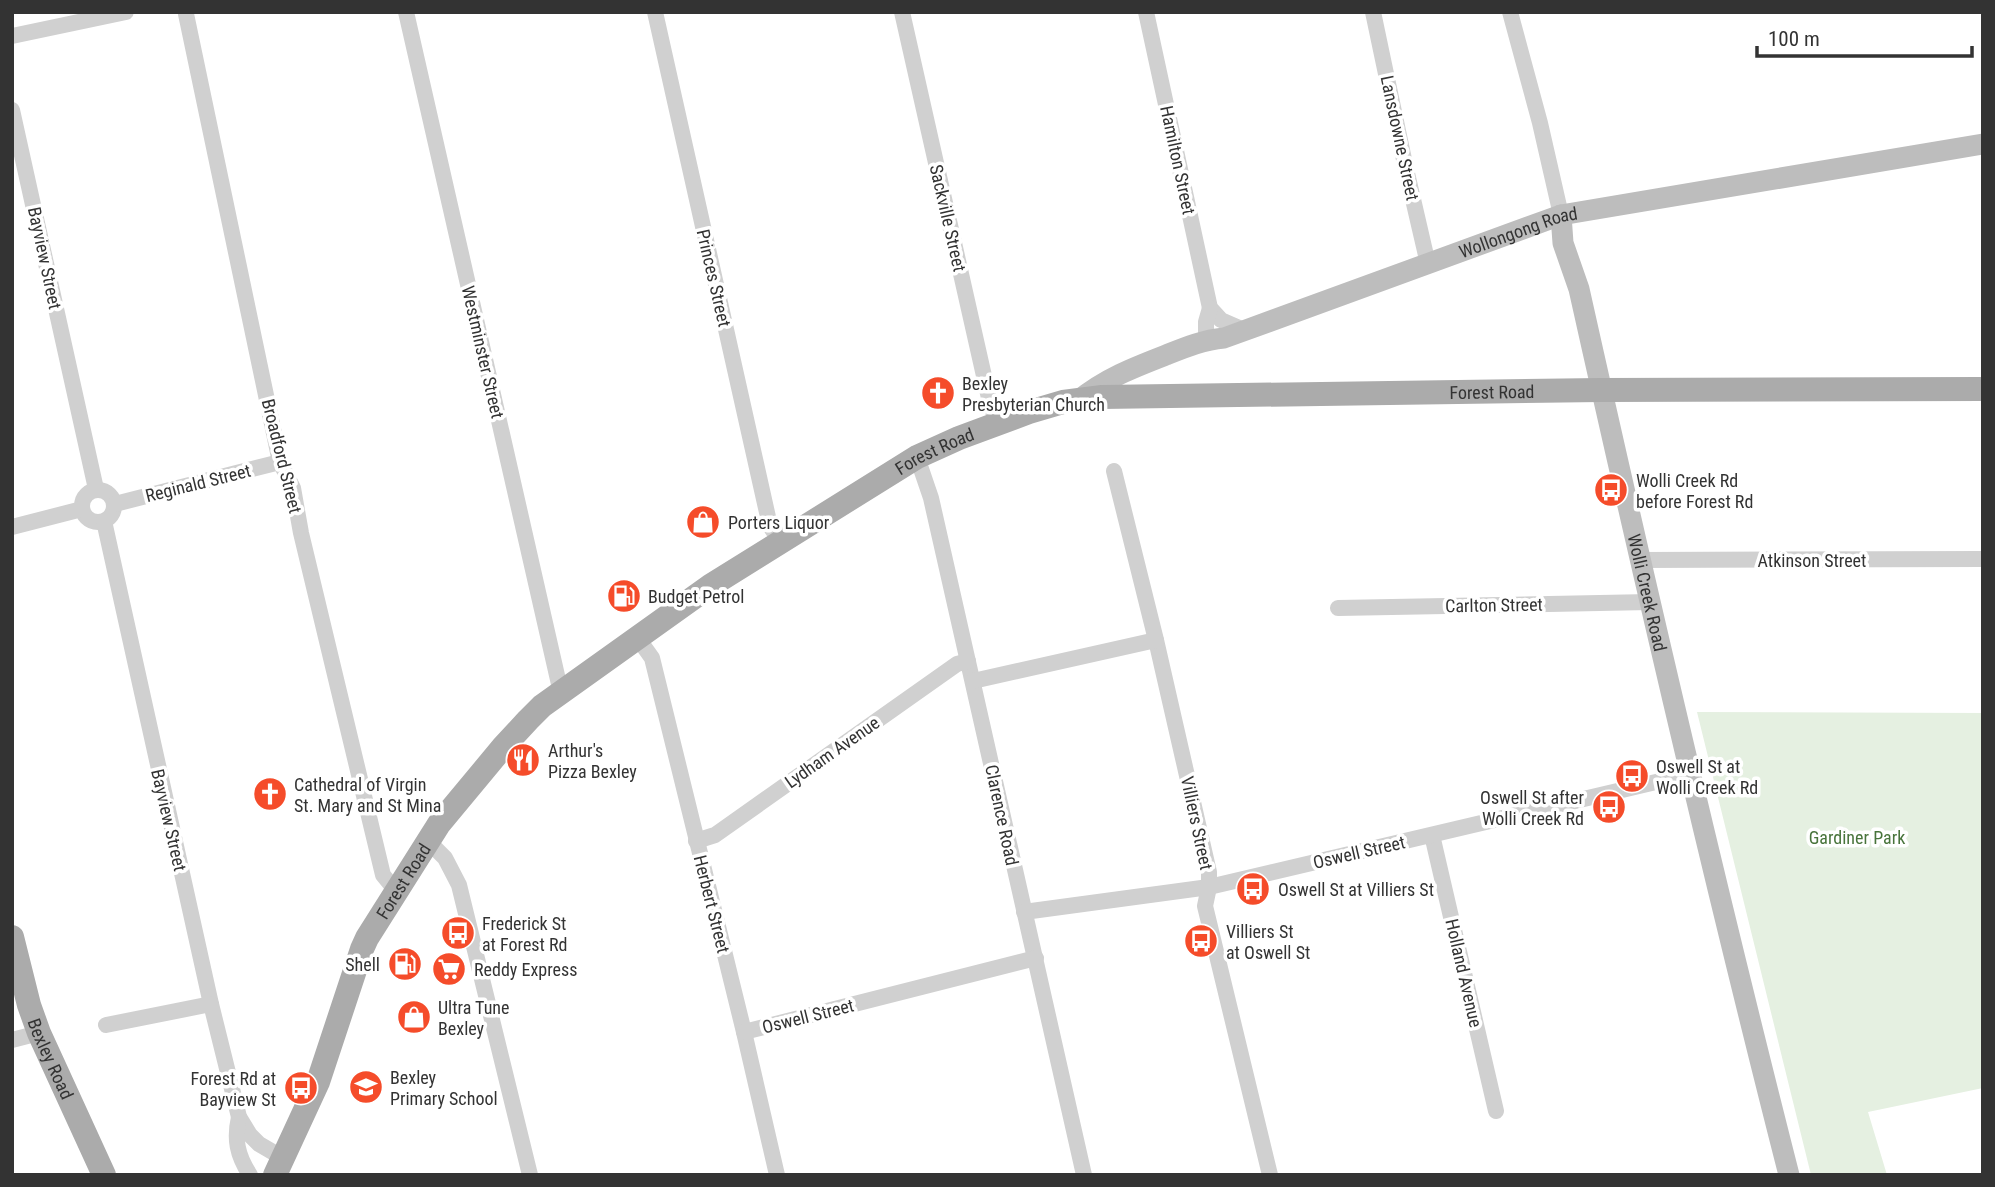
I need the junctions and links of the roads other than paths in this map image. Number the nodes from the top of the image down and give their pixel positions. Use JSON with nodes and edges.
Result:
{"nodes":[{"id":1,"x":125,"y":12,"type":"edge"},
{"id":2,"x":406,"y":12,"type":"edge"},
{"id":3,"x":655,"y":12,"type":"edge"},
{"id":4,"x":902,"y":12,"type":"edge"},
{"id":5,"x":1146,"y":12,"type":"edge"},
{"id":6,"x":1373,"y":12,"type":"edge"},
{"id":7,"x":1510,"y":12,"type":"edge"},
{"id":8,"x":183,"y":13,"type":"edge"},
{"id":9,"x":12,"y":36,"type":"edge"},
{"id":10,"x":12,"y":110,"type":"edge"},
{"id":11,"x":1983,"y":144,"type":"edge"},
{"id":12,"x":1561,"y":215,"type":"junction"},
{"id":13,"x":1428,"y":264,"type":"junction"},
{"id":14,"x":1210,"y":307,"type":"junction"},
{"id":15,"x":1244,"y":330,"type":"junction"},
{"id":16,"x":1206,"y":340,"type":"junction"},
{"id":17,"x":1983,"y":389,"type":"edge"},
{"id":18,"x":1601,"y":390,"type":"junction"},
{"id":19,"x":1079,"y":400,"type":"junction"},
{"id":20,"x":998,"y":423,"type":"junction"},
{"id":21,"x":917,"y":457,"type":"junction"},
{"id":22,"x":281,"y":462,"type":"junction"},
{"id":23,"x":1114,"y":471,"type":"dead end"},
{"id":24,"x":96,"y":489,"type":"junction"},
{"id":25,"x":115,"y":504,"type":"junction"},
{"id":26,"x":82,"y":509,"type":"junction"},
{"id":27,"x":104,"y":521,"type":"junction"},
{"id":28,"x":12,"y":527,"type":"edge"},
{"id":29,"x":780,"y":541,"type":"junction"},
{"id":30,"x":1983,"y":559,"type":"edge"},
{"id":31,"x":1641,"y":560,"type":"junction"},
{"id":32,"x":1650,"y":602,"type":"junction"},
{"id":33,"x":1338,"y":608,"type":"dead end"},
{"id":34,"x":637,"y":637,"type":"junction"},
{"id":35,"x":1156,"y":640,"type":"junction"},
{"id":36,"x":968,"y":661,"type":"junction"},
{"id":37,"x":973,"y":681,"type":"junction"},
{"id":38,"x":561,"y":693,"type":"junction"},
{"id":39,"x":1690,"y":774,"type":"junction"},
{"id":40,"x":1432,"y":835,"type":"junction"},
{"id":41,"x":428,"y":841,"type":"junction"},
{"id":42,"x":696,"y":841,"type":"junction"},
{"id":43,"x":1209,"y":887,"type":"junction"},
{"id":44,"x":397,"y":891,"type":"junction"},
{"id":45,"x":1024,"y":912,"type":"junction"},
{"id":46,"x":12,"y":937,"type":"edge"},
{"id":47,"x":1036,"y":958,"type":"junction"},
{"id":48,"x":211,"y":1004,"type":"junction"},
{"id":49,"x":106,"y":1025,"type":"dead end"},
{"id":50,"x":744,"y":1032,"type":"junction"},
{"id":51,"x":39,"y":1033,"type":"junction"},
{"id":52,"x":12,"y":1040,"type":"edge"},
{"id":53,"x":1496,"y":1111,"type":"dead end"},
{"id":54,"x":239,"y":1117,"type":"junction"},
{"id":55,"x":279,"y":1166,"type":"edge"},
{"id":56,"x":104,"y":1175,"type":"edge"},
{"id":57,"x":250,"y":1175,"type":"edge"},
{"id":58,"x":530,"y":1175,"type":"edge"},
{"id":59,"x":777,"y":1175,"type":"edge"},
{"id":60,"x":1084,"y":1175,"type":"edge"},
{"id":61,"x":1270,"y":1175,"type":"edge"},
{"id":62,"x":1789,"y":1175,"type":"edge"}],
"edges":[{"from":1,"to":9,"type":"street"},
{"from":2,"to":38,"type":"street","name":"Westminster Street"},
{"from":3,"to":29,"type":"street","name":"Princes Street"},
{"from":4,"to":20,"type":"street","name":"Sackville Street"},
{"from":5,"to":14,"type":"street","name":"Hamilton Street"},
{"from":6,"to":13,"type":"street","name":"Lansdowne Street"},
{"from":7,"to":12,"type":"street","name":"Wolli Creek Road"},
{"from":8,"to":22,"type":"street","name":"Broadford Street"},
{"from":10,"to":24,"type":"street","name":"Bayview Street"},
{"from":11,"to":12,"type":"street","name":"Wollongong Road"},
{"from":12,"to":13,"type":"street","name":"Wollongong Road"},
{"from":12,"to":18,"type":"street","name":"Wolli Creek Road"},
{"from":13,"to":15,"type":"street","name":"Wollongong Road"},
{"from":14,"to":15,"type":"street"},
{"from":14,"to":16,"type":"street","name":"Hamilton Street"},
{"from":15,"to":16,"type":"street","name":"Wollongong Road"},
{"from":16,"to":19,"type":"street","name":"Wollongong Road"},
{"from":17,"to":18,"type":"main road","name":"Forest Road"},
{"from":18,"to":19,"type":"main road","name":"Forest Road"},
{"from":18,"to":31,"type":"street","name":"Wolli Creek Road"},
{"from":19,"to":20,"type":"main road","name":"Forest Road"},
{"from":20,"to":21,"type":"main road","name":"Forest Road"},
{"from":21,"to":29,"type":"main road","name":"Forest Road"},
{"from":21,"to":36,"type":"street","name":"Clarence Road"},
{"from":22,"to":25,"type":"street","name":"Reginald Street"},
{"from":22,"to":44,"type":"street","name":"Broadford Street"},
{"from":23,"to":35,"type":"street","name":"Villiers Street"},
{"from":24,"to":25,"type":"street"},
{"from":24,"to":26,"type":"street"},
{"from":25,"to":27,"type":"street"},
{"from":26,"to":27,"type":"street"},
{"from":26,"to":28,"type":"street"},
{"from":27,"to":48,"type":"street","name":"Bayview Street"},
{"from":29,"to":34,"type":"main road","name":"Forest Road"},
{"from":30,"to":31,"type":"street","name":"Atkinson Street"},
{"from":31,"to":32,"type":"street","name":"Wolli Creek Road"},
{"from":32,"to":33,"type":"street","name":"Carlton Street"},
{"from":32,"to":39,"type":"street","name":"Wolli Creek Road"},
{"from":34,"to":38,"type":"main road","name":"Forest Road"},
{"from":34,"to":42,"type":"street","name":"Herbert Street"},
{"from":35,"to":37,"type":"street"},
{"from":35,"to":43,"type":"street","name":"Villiers Street"},
{"from":36,"to":37,"type":"street","name":"Clarence Road"},
{"from":36,"to":42,"type":"street","name":"Lydham Avenue"},
{"from":37,"to":45,"type":"street","name":"Clarence Road"},
{"from":38,"to":41,"type":"main road","name":"Forest Road"},
{"from":39,"to":40,"type":"street","name":"Oswell Street"},
{"from":39,"to":62,"type":"street","name":"Wolli Creek Road"},
{"from":40,"to":43,"type":"street","name":"Oswell Street"},
{"from":40,"to":53,"type":"street","name":"Holland Avenue"},
{"from":41,"to":44,"type":"main road","name":"Forest Road"},
{"from":41,"to":58,"type":"street"},
{"from":42,"to":50,"type":"street","name":"Herbert Street"},
{"from":43,"to":45,"type":"street","name":"Oswell Street"},
{"from":43,"to":61,"type":"street","name":"Villiers Street"},
{"from":44,"to":55,"type":"main road","name":"Forest Road"},
{"from":45,"to":47,"type":"street","name":"Clarence Road"},
{"from":46,"to":51,"type":"main road","name":"Bexley Road"},
{"from":47,"to":50,"type":"street","name":"Oswell Street"},
{"from":47,"to":60,"type":"street","name":"Clarence Road"},
{"from":48,"to":49,"type":"street"},
{"from":48,"to":54,"type":"street","name":"Bayview Street"},
{"from":50,"to":59,"type":"street","name":"Herbert Street"},
{"from":51,"to":52,"type":"street"},
{"from":51,"to":56,"type":"main road","name":"Bexley Road"},
{"from":54,"to":55,"type":"street","name":"Bayview Street"},
{"from":54,"to":57,"type":"street","name":"Bayview Street"}]}
